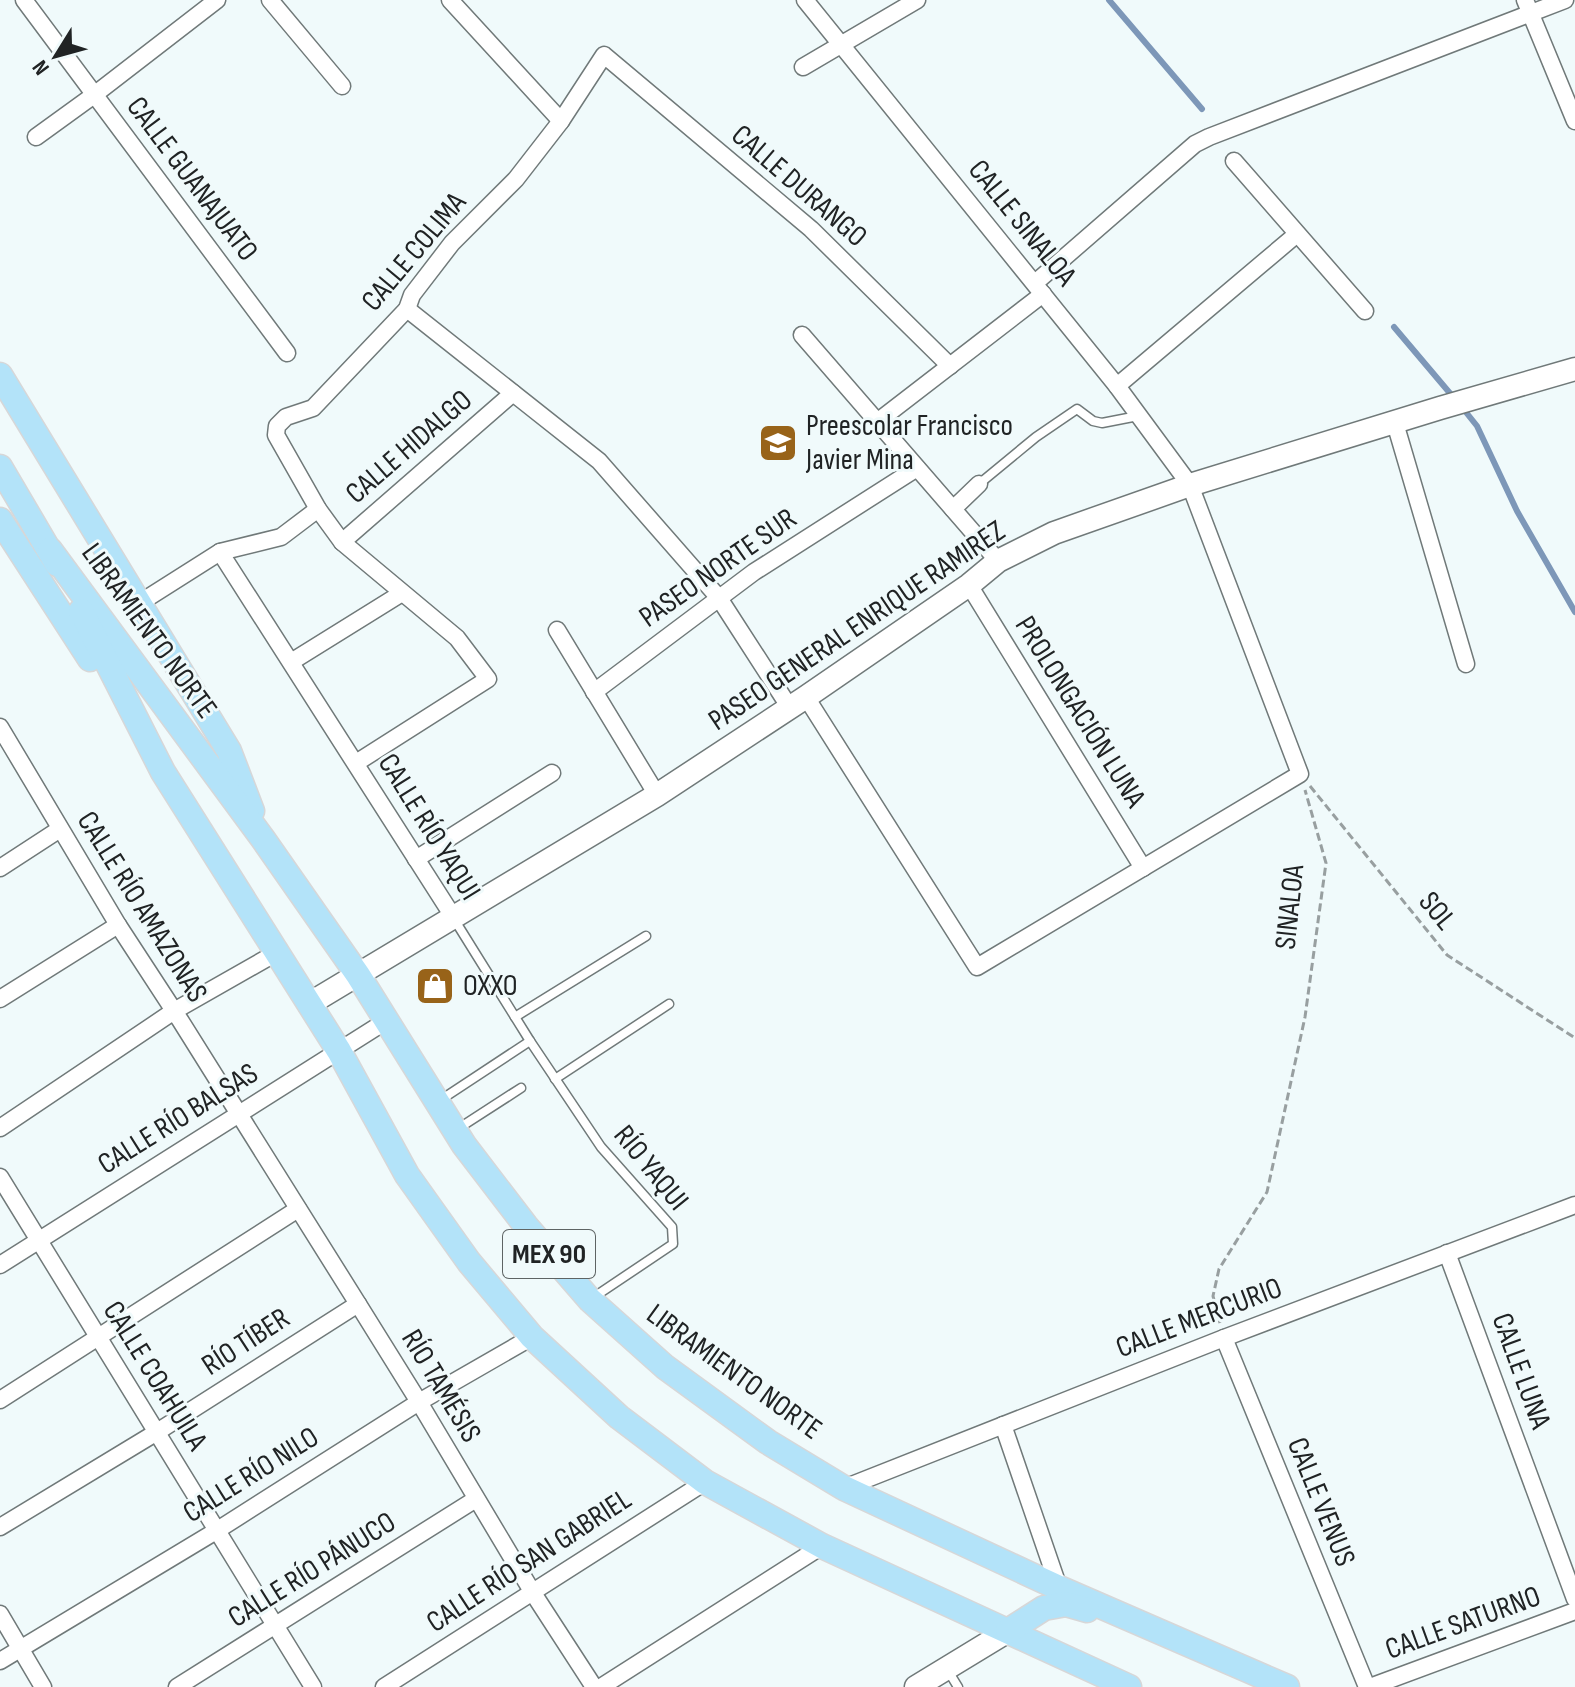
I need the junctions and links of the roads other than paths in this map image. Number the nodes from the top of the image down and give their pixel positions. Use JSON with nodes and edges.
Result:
{"nodes":[{"id":1,"x":24,"y":0,"type":"edge"},
{"id":2,"x":217,"y":0,"type":"edge"},
{"id":3,"x":270,"y":0,"type":"edge"},
{"id":4,"x":450,"y":0,"type":"edge"},
{"id":5,"x":805,"y":0,"type":"edge"},
{"id":6,"x":917,"y":0,"type":"edge"},
{"id":7,"x":1565,"y":0,"type":"edge"},
{"id":8,"x":1528,"y":6,"type":"edge"},
{"id":9,"x":842,"y":46,"type":"junction"},
{"id":10,"x":604,"y":55,"type":"joint"},
{"id":11,"x":803,"y":67,"type":"dead end"},
{"id":12,"x":342,"y":86,"type":"dead end"},
{"id":13,"x":94,"y":95,"type":"junction"},
{"id":14,"x":561,"y":121,"type":"junction"},
{"id":15,"x":1575,"y":121,"type":"edge"},
{"id":16,"x":36,"y":137,"type":"dead end"},
{"id":17,"x":1234,"y":161,"type":"dead end"},
{"id":18,"x":1297,"y":234,"type":"junction"},
{"id":19,"x":1039,"y":289,"type":"junction"},
{"id":20,"x":407,"y":309,"type":"junction"},
{"id":21,"x":1365,"y":311,"type":"dead end"},
{"id":22,"x":802,"y":335,"type":"dead end"},
{"id":23,"x":287,"y":353,"type":"dead end"},
{"id":24,"x":950,"y":366,"type":"junction"},
{"id":25,"x":1575,"y":369,"type":"edge"},
{"id":26,"x":0,"y":375,"type":"edge"},
{"id":27,"x":1117,"y":386,"type":"junction"},
{"id":28,"x":513,"y":393,"type":"junction"},
{"id":29,"x":1138,"y":416,"type":"junction"},
{"id":30,"x":877,"y":422,"type":"junction"},
{"id":31,"x":1395,"y":423,"type":"junction"},
{"id":32,"x":277,"y":426,"type":"joint"},
{"id":33,"x":0,"y":467,"type":"edge"},
{"id":34,"x":917,"y":468,"type":"junction"},
{"id":35,"x":979,"y":484,"type":"joint"},
{"id":36,"x":1190,"y":485,"type":"junction"},
{"id":37,"x":318,"y":509,"type":"junction"},
{"id":38,"x":953,"y":509,"type":"junction"},
{"id":39,"x":0,"y":520,"type":"edge"},
{"id":40,"x":342,"y":542,"type":"junction"},
{"id":41,"x":50,"y":550,"type":"junction"},
{"id":42,"x":220,"y":552,"type":"junction"},
{"id":43,"x":998,"y":561,"type":"junction"},
{"id":44,"x":969,"y":585,"type":"junction"},
{"id":45,"x":402,"y":593,"type":"junction"},
{"id":46,"x":719,"y":598,"type":"junction"},
{"id":47,"x":138,"y":604,"type":"junction"},
{"id":48,"x":557,"y":630,"type":"dead end"},
{"id":49,"x":291,"y":662,"type":"junction"},
{"id":50,"x":1466,"y":664,"type":"dead end"},
{"id":51,"x":594,"y":692,"type":"junction"},
{"id":52,"x":798,"y":703,"type":"junction"},
{"id":53,"x":1,"y":733,"type":"edge"},
{"id":54,"x":356,"y":763,"type":"junction"},
{"id":55,"x":163,"y":772,"type":"junction"},
{"id":56,"x":552,"y":773,"type":"dead end"},
{"id":57,"x":657,"y":795,"type":"junction"},
{"id":58,"x":60,"y":829,"type":"junction"},
{"id":59,"x":263,"y":839,"type":"junction"},
{"id":60,"x":416,"y":859,"type":"junction"},
{"id":61,"x":0,"y":868,"type":"edge"},
{"id":62,"x":1143,"y":868,"type":"junction"},
{"id":63,"x":454,"y":918,"type":"junction"},
{"id":64,"x":118,"y":925,"type":"junction"},
{"id":65,"x":646,"y":936,"type":"dead end"},
{"id":66,"x":276,"y":953,"type":"junction"},
{"id":67,"x":358,"y":975,"type":"junction"},
{"id":68,"x":0,"y":999,"type":"edge"},
{"id":69,"x":309,"y":1004,"type":"junction"},
{"id":70,"x":669,"y":1004,"type":"dead end"},
{"id":71,"x":174,"y":1011,"type":"junction"},
{"id":72,"x":515,"y":1017,"type":"junction"},
{"id":73,"x":386,"y":1021,"type":"junction"},
{"id":74,"x":530,"y":1041,"type":"junction"},
{"id":75,"x":339,"y":1051,"type":"junction"},
{"id":76,"x":555,"y":1079,"type":"junction"},
{"id":77,"x":521,"y":1088,"type":"dead end"},
{"id":78,"x":438,"y":1101,"type":"junction"},
{"id":79,"x":239,"y":1115,"type":"junction"},
{"id":80,"x":0,"y":1128,"type":"edge"},
{"id":81,"x":455,"y":1130,"type":"junction"},
{"id":82,"x":0,"y":1177,"type":"edge"},
{"id":83,"x":1575,"y":1205,"type":"edge"},
{"id":84,"x":298,"y":1209,"type":"junction"},
{"id":85,"x":39,"y":1239,"type":"junction"},
{"id":86,"x":1447,"y":1253,"type":"junction"},
{"id":87,"x":0,"y":1265,"type":"edge"},
{"id":88,"x":590,"y":1300,"type":"junction"},
{"id":89,"x":358,"y":1304,"type":"junction"},
{"id":90,"x":98,"y":1337,"type":"junction"},
{"id":91,"x":532,"y":1337,"type":"junction"},
{"id":92,"x":1224,"y":1338,"type":"junction"},
{"id":93,"x":0,"y":1400,"type":"edge"},
{"id":94,"x":419,"y":1402,"type":"junction"},
{"id":95,"x":1003,"y":1425,"type":"junction"},
{"id":96,"x":157,"y":1432,"type":"junction"},
{"id":97,"x":705,"y":1482,"type":"junction"},
{"id":98,"x":844,"y":1488,"type":"junction"},
{"id":99,"x":476,"y":1499,"type":"junction"},
{"id":100,"x":0,"y":1527,"type":"edge"},
{"id":101,"x":216,"y":1531,"type":"junction"},
{"id":102,"x":822,"y":1546,"type":"junction"},
{"id":103,"x":1059,"y":1588,"type":"junction"},
{"id":104,"x":533,"y":1593,"type":"junction"},
{"id":105,"x":1575,"y":1599,"type":"edge"},
{"id":106,"x":1575,"y":1611,"type":"edge"},
{"id":107,"x":0,"y":1614,"type":"edge"},
{"id":108,"x":275,"y":1626,"type":"junction"},
{"id":109,"x":1008,"y":1631,"type":"junction"},
{"id":110,"x":1195,"y":1647,"type":"junction"},
{"id":111,"x":20,"y":1648,"type":"junction"},
{"id":112,"x":0,"y":1661,"type":"edge"},
{"id":113,"x":952,"y":1678,"type":"edge"},
{"id":114,"x":43,"y":1687,"type":"edge"},
{"id":115,"x":177,"y":1687,"type":"edge"},
{"id":116,"x":313,"y":1687,"type":"edge"},
{"id":117,"x":384,"y":1687,"type":"edge"},
{"id":118,"x":594,"y":1687,"type":"edge"},
{"id":119,"x":601,"y":1687,"type":"edge"},
{"id":120,"x":916,"y":1687,"type":"edge"},
{"id":121,"x":1129,"y":1687,"type":"edge"},
{"id":122,"x":1287,"y":1687,"type":"edge"},
{"id":123,"x":1368,"y":1687,"type":"edge"}],
"edges":[{"from":1,"to":13,"type":"street","name":"CALLE GUANAJUATO"},
{"from":2,"to":13,"type":"street"},
{"from":3,"to":12,"type":"street"},
{"from":4,"to":14,"type":"street"},
{"from":5,"to":9,"type":"street","name":"CALLE SINALOA"},
{"from":6,"to":9,"type":"street"},
{"from":7,"to":8,"type":"street"},
{"from":8,"to":15,"type":"street"},
{"from":8,"to":19,"type":"street"},
{"from":9,"to":11,"type":"street"},
{"from":9,"to":19,"type":"street","name":"CALLE SINALOA"},
{"from":10,"to":14,"type":"street","name":"CALLE COLIMA"},
{"from":10,"to":24,"type":"street","name":"CALLE DURANGO"},
{"from":13,"to":16,"type":"street"},
{"from":13,"to":23,"type":"street","name":"CALLE GUANAJUATO"},
{"from":14,"to":20,"type":"street","name":"CALLE COLIMA"},
{"from":17,"to":18,"type":"street"},
{"from":18,"to":21,"type":"street"},
{"from":18,"to":27,"type":"street"},
{"from":19,"to":24,"type":"street"},
{"from":19,"to":27,"type":"street","name":"CALLE SINALOA"},
{"from":20,"to":28,"type":"street"},
{"from":20,"to":32,"type":"street","name":"CALLE COLIMA"},
{"from":22,"to":30,"type":"street"},
{"from":24,"to":30,"type":"street"},
{"from":25,"to":31,"type":"street","name":"PASEO GENERAL ENRIQUE RAMIREZ"},
{"from":26,"to":47,"type":"main road"},
{"from":27,"to":29,"type":"street","name":"CALLE SINALOA"},
{"from":28,"to":40,"type":"street","name":"CALLE HIDALGO"},
{"from":28,"to":46,"type":"street"},
{"from":29,"to":35,"type":"lane"},
{"from":29,"to":36,"type":"street","name":"CALLE SINALOA"},
{"from":30,"to":34,"type":"street"},
{"from":31,"to":36,"type":"street","name":"PASEO GENERAL ENRIQUE RAMIREZ"},
{"from":31,"to":50,"type":"street"},
{"from":32,"to":37,"type":"street","name":"CALLE HIDALGO"},
{"from":33,"to":41,"type":"main road","number":"MEX 90"},
{"from":34,"to":38,"type":"street"},
{"from":34,"to":46,"type":"street","name":"PASEO NORTE SUR"},
{"from":35,"to":38,"type":"street"},
{"from":36,"to":43,"type":"street","name":"PASEO GENERAL ENRIQUE RAMIREZ"},
{"from":36,"to":62,"type":"street"},
{"from":37,"to":40,"type":"street"},
{"from":37,"to":42,"type":"street","name":"CALLE HIDALGO"},
{"from":38,"to":43,"type":"street"},
{"from":39,"to":55,"type":"main road"},
{"from":40,"to":45,"type":"street"},
{"from":41,"to":55,"type":"main road","name":"LIBRAMIENTO NORTE","number":"MEX 90"},
{"from":41,"to":59,"type":"main road","name":"LIBRAMIENTO NORTE","number":"MEX 90"},
{"from":42,"to":47,"type":"street","name":"CALLE HIDALGO"},
{"from":42,"to":49,"type":"street","name":"CALLE RÍO YAQUI"},
{"from":43,"to":44,"type":"street","name":"PASEO GENERAL ENRIQUE RAMIREZ"},
{"from":44,"to":52,"type":"street","name":"PASEO GENERAL ENRIQUE RAMIREZ"},
{"from":44,"to":62,"type":"street","name":"PROLONGACIÓN LUNA"},
{"from":45,"to":49,"type":"street"},
{"from":45,"to":54,"type":"street"},
{"from":46,"to":51,"type":"street","name":"PASEO NORTE SUR"},
{"from":46,"to":52,"type":"street"},
{"from":47,"to":59,"type":"main road"},
{"from":48,"to":51,"type":"street"},
{"from":49,"to":54,"type":"street","name":"CALLE RÍO YAQUI"},
{"from":51,"to":57,"type":"street"},
{"from":52,"to":57,"type":"street","name":"PASEO GENERAL ENRIQUE RAMIREZ"},
{"from":52,"to":62,"type":"street"},
{"from":53,"to":58,"type":"street","name":"CALLE RÍO AMAZONAS"},
{"from":54,"to":60,"type":"street","name":"CALLE RÍO YAQUI"},
{"from":55,"to":66,"type":"main road","name":"LIBRAMIENTO NORTE","number":"MEX 90"},
{"from":56,"to":60,"type":"street"},
{"from":57,"to":63,"type":"street","name":"PASEO GENERAL ENRIQUE RAMIREZ"},
{"from":58,"to":61,"type":"street"},
{"from":58,"to":64,"type":"street","name":"CALLE RÍO AMAZONAS"},
{"from":59,"to":67,"type":"main road","name":"LIBRAMIENTO NORTE","number":"MEX 90"},
{"from":60,"to":63,"type":"street","name":"CALLE RÍO YAQUI"},
{"from":63,"to":67,"type":"street","name":"PASEO GENERAL ENRIQUE RAMIREZ"},
{"from":63,"to":72,"type":"lane","name":"CALLE RÍO YAQUI"},
{"from":64,"to":68,"type":"street"},
{"from":64,"to":71,"type":"street","name":"CALLE RÍO AMAZONAS"},
{"from":65,"to":72,"type":"lane"},
{"from":66,"to":69,"type":"main road","name":"LIBRAMIENTO NORTE","number":"MEX 90"},
{"from":66,"to":71,"type":"street"},
{"from":67,"to":69,"type":"street","name":"PASEO GENERAL ENRIQUE RAMIREZ"},
{"from":67,"to":73,"type":"main road","name":"LIBRAMIENTO NORTE","number":"MEX 90"},
{"from":69,"to":75,"type":"main road","name":"LIBRAMIENTO NORTE","number":"MEX 90"},
{"from":70,"to":76,"type":"lane"},
{"from":71,"to":79,"type":"street","name":"CALLE RÍO AMAZONAS"},
{"from":71,"to":80,"type":"street"},
{"from":72,"to":74,"type":"lane","name":"CALLE RÍO YAQUI"},
{"from":73,"to":75,"type":"street","name":"CALLE RÍO BALSAS"},
{"from":73,"to":78,"type":"main road","name":"LIBRAMIENTO NORTE","number":"MEX 90"},
{"from":74,"to":76,"type":"lane","name":"RÍO YAQUI"},
{"from":74,"to":78,"type":"lane"},
{"from":75,"to":79,"type":"street","name":"CALLE RÍO BALSAS"},
{"from":75,"to":91,"type":"main road","name":"LIBRAMIENTO NORTE","number":"MEX 90"},
{"from":76,"to":88,"type":"lane","name":"RÍO YAQUI"},
{"from":77,"to":81,"type":"lane"},
{"from":78,"to":81,"type":"main road","name":"LIBRAMIENTO NORTE","number":"MEX 90"},
{"from":79,"to":84,"type":"street","name":"RÍO TAMÉSIS"},
{"from":79,"to":85,"type":"street","name":"CALLE RÍO BALSAS"},
{"from":81,"to":88,"type":"main road","name":"LIBRAMIENTO NORTE","number":"MEX 90"},
{"from":82,"to":85,"type":"street","name":"CALLE COAHUILA"},
{"from":83,"to":86,"type":"street","name":"CALLE MERCURIO"},
{"from":84,"to":89,"type":"street","name":"RÍO TAMÉSIS"},
{"from":84,"to":90,"type":"street"},
{"from":85,"to":87,"type":"street","name":"CALLE RÍO BALSAS"},
{"from":85,"to":90,"type":"street","name":"CALLE COAHUILA"},
{"from":86,"to":92,"type":"street","name":"CALLE MERCURIO"},
{"from":86,"to":105,"type":"street","name":"CALLE LUNA"},
{"from":88,"to":98,"type":"main road","name":"LIBRAMIENTO NORTE","number":"MEX 90"},
{"from":89,"to":94,"type":"street","name":"RÍO TAMÉSIS"},
{"from":89,"to":96,"type":"street","name":"RÍO TÍBER"},
{"from":90,"to":93,"type":"street"},
{"from":90,"to":96,"type":"street","name":"CALLE COAHUILA"},
{"from":91,"to":94,"type":"street","name":"CALLE RÍO NILO"},
{"from":91,"to":97,"type":"main road","name":"LIBRAMIENTO NORTE","number":"MEX 90"},
{"from":92,"to":95,"type":"street","name":"CALLE MERCURIO"},
{"from":92,"to":123,"type":"street","name":"CALLE VENUS"},
{"from":94,"to":99,"type":"street","name":"RÍO TAMÉSIS"},
{"from":94,"to":101,"type":"street","name":"CALLE RÍO NILO"},
{"from":95,"to":98,"type":"street","name":"CALLE MERCURIO"},
{"from":95,"to":103,"type":"street"},
{"from":96,"to":100,"type":"street","name":"RÍO TÍBER"},
{"from":96,"to":101,"type":"street","name":"CALLE COAHUILA"},
{"from":97,"to":102,"type":"main road","name":"LIBRAMIENTO NORTE","number":"MEX 90"},
{"from":97,"to":104,"type":"street","name":"CALLE RÍO SAN GABRIEL"},
{"from":98,"to":103,"type":"main road","name":"LIBRAMIENTO NORTE","number":"MEX 90"},
{"from":99,"to":104,"type":"street","name":"RÍO TAMÉSIS"},
{"from":99,"to":108,"type":"street","name":"CALLE RÍO PÁNUCO"},
{"from":101,"to":108,"type":"street","name":"CALLE COAHUILA"},
{"from":101,"to":111,"type":"street","name":"CALLE RÍO NILO"},
{"from":102,"to":109,"type":"main road","name":"LIBRAMIENTO NORTE","number":"MEX 90"},
{"from":102,"to":119,"type":"street"},
{"from":103,"to":110,"type":"main road","name":"LIBRAMIENTO NORTE","number":"MEX 90"},
{"from":104,"to":117,"type":"street","name":"CALLE RÍO SAN GABRIEL"},
{"from":104,"to":118,"type":"street","name":"RÍO TAMÉSIS"},
{"from":106,"to":123,"type":"street","name":"CALLE SATURNO"},
{"from":107,"to":111,"type":"street"},
{"from":108,"to":115,"type":"street","name":"CALLE RÍO PÁNUCO"},
{"from":108,"to":116,"type":"street","name":"CALLE COAHUILA"},
{"from":109,"to":110,"type":"main road"},
{"from":109,"to":113,"type":"street"},
{"from":109,"to":121,"type":"main road","name":"LIBRAMIENTO NORTE","number":"MEX 90"},
{"from":110,"to":122,"type":"main road","name":"LIBRAMIENTO NORTE","number":"MEX 90"},
{"from":111,"to":112,"type":"street","name":"CALLE RÍO NILO"},
{"from":111,"to":114,"type":"street"},
{"from":113,"to":120,"type":"street"}]}
